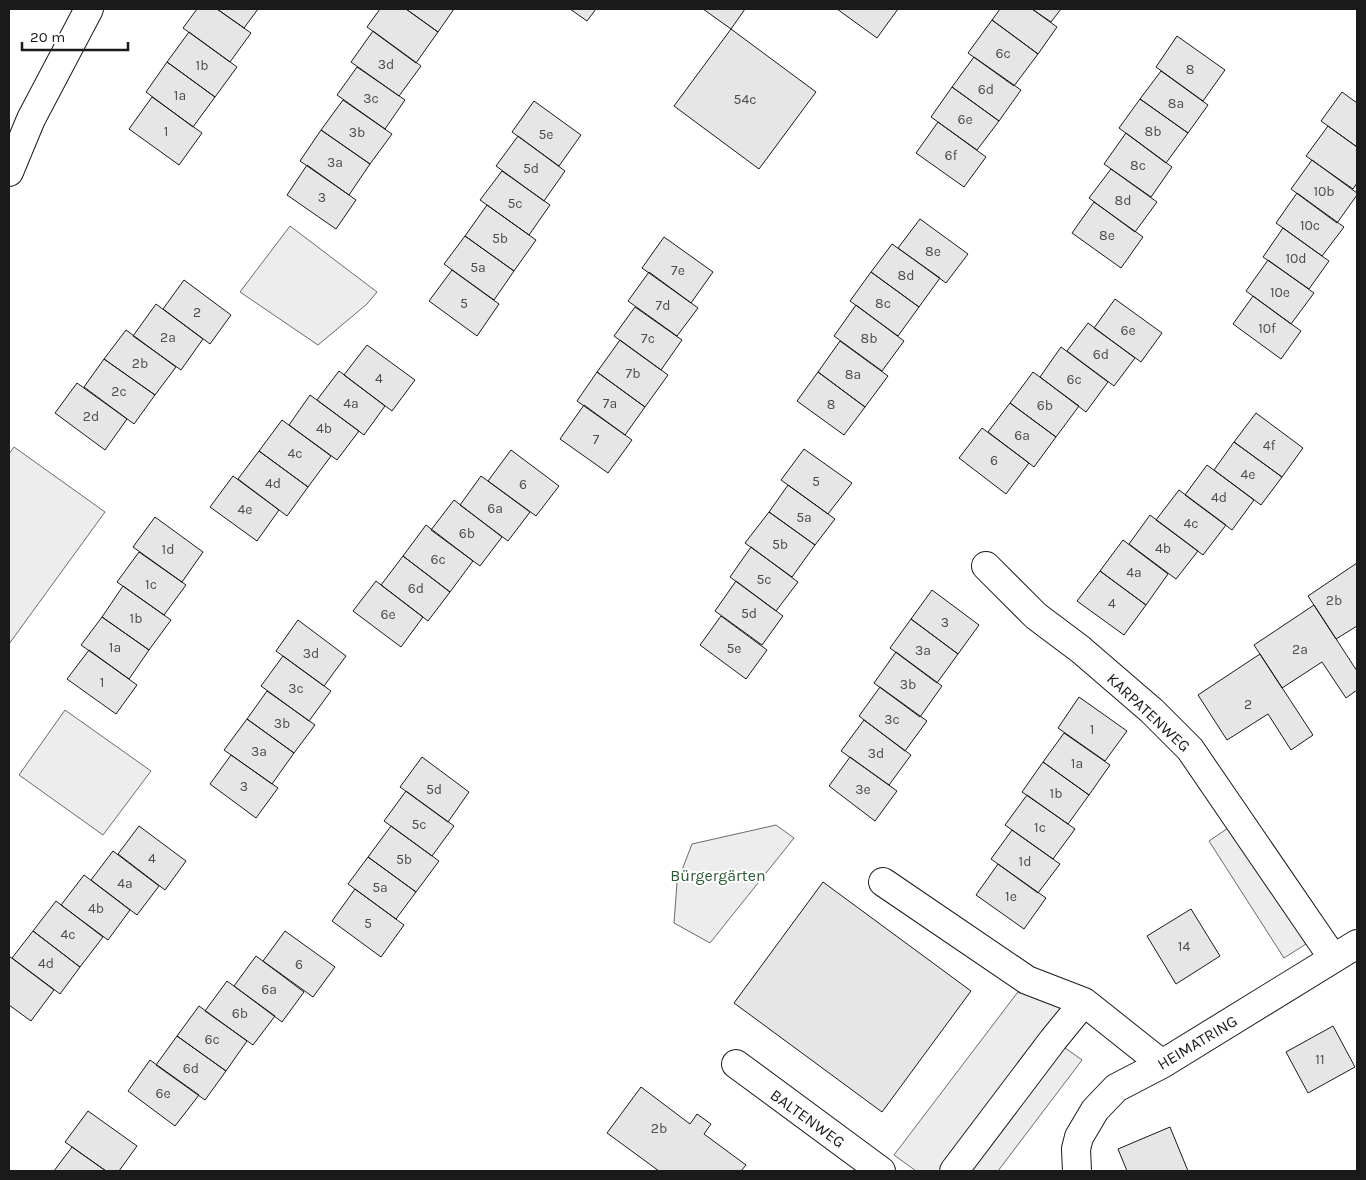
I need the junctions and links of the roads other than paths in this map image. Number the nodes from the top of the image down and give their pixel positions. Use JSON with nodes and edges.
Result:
{"nodes":[{"id":1,"x":89,"y":9,"type":"edge"},
{"id":2,"x":9,"y":172,"type":"edge"},
{"id":3,"x":986,"y":566,"type":"dead end"},
{"id":4,"x":883,"y":882,"type":"dead end"},
{"id":5,"x":1357,"y":944,"type":"edge"},
{"id":6,"x":1333,"y":958,"type":"junction"},
{"id":7,"x":1084,"y":1002,"type":"junction"},
{"id":8,"x":736,"y":1064,"type":"dead end"},
{"id":9,"x":1162,"y":1064,"type":"junction"},
{"id":10,"x":881,"y":1171,"type":"edge"},
{"id":11,"x":954,"y":1171,"type":"edge"},
{"id":12,"x":1077,"y":1171,"type":"edge"}],
"edges":[{"from":1,"to":2,"type":"street"},
{"from":3,"to":6,"type":"street","name":"KARPATENWEG"},
{"from":4,"to":7,"type":"street"},
{"from":5,"to":6,"type":"street","name":"HEIMATRING"},
{"from":6,"to":9,"type":"street","name":"HEIMATRING"},
{"from":7,"to":9,"type":"street"},
{"from":7,"to":11,"type":"street"},
{"from":8,"to":10,"type":"street","name":"BALTENWEG"},
{"from":9,"to":12,"type":"street","name":"HEIMATRING"}]}
